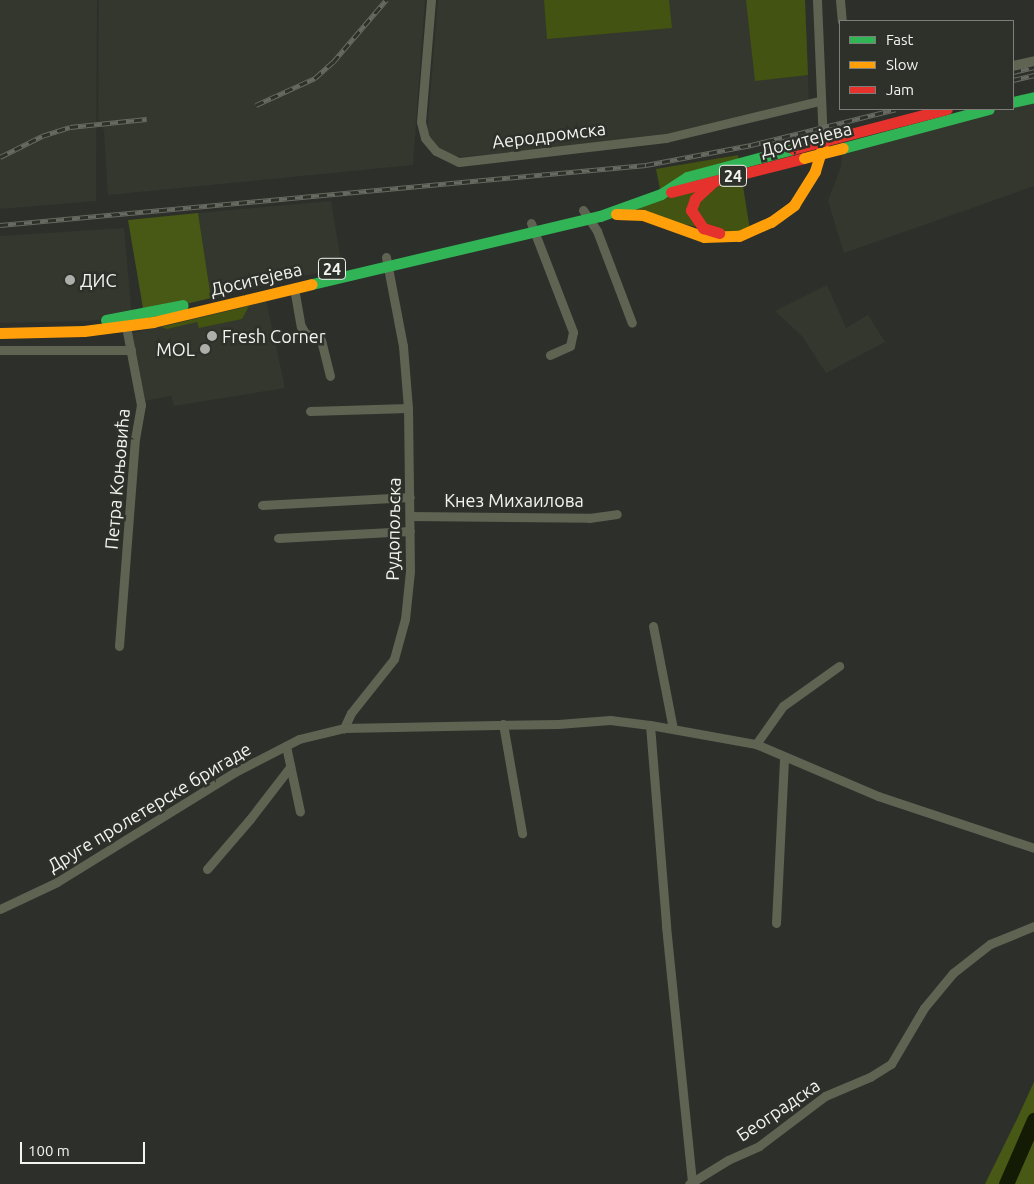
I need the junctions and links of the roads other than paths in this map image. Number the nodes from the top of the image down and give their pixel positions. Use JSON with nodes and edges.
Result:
{"nodes":[{"id":1,"x":431,"y":0,"type":"edge"},
{"id":2,"x":818,"y":0,"type":"edge"},
{"id":3,"x":840,"y":0,"type":"edge"},
{"id":4,"x":842,"y":20,"type":"edge"},
{"id":5,"x":1034,"y":60,"type":"edge"},
{"id":6,"x":1014,"y":65,"type":"edge"},
{"id":7,"x":1034,"y":97,"type":"edge"},
{"id":8,"x":819,"y":101,"type":"junction"},
{"id":9,"x":1014,"y":102,"type":"edge"},
{"id":10,"x":943,"y":110,"type":"edge"},
{"id":11,"x":985,"y":110,"type":"edge"},
{"id":12,"x":823,"y":142,"type":"junction"},
{"id":13,"x":717,"y":180,"type":"junction"},
{"id":14,"x":661,"y":194,"type":"junction"},
{"id":15,"x":591,"y":215,"type":"junction"},
{"id":16,"x":771,"y":222,"type":"junction"},
{"id":17,"x":532,"y":227,"type":"junction"},
{"id":18,"x":387,"y":261,"type":"junction"},
{"id":19,"x":294,"y":288,"type":"junction"},
{"id":20,"x":125,"y":322,"type":"junction"},
{"id":21,"x":0,"y":323,"type":"edge"},
{"id":22,"x":632,"y":323,"type":"dead end"},
{"id":23,"x":0,"y":333,"type":"edge"},
{"id":24,"x":0,"y":350,"type":"edge"},
{"id":25,"x":131,"y":350,"type":"junction"},
{"id":26,"x":550,"y":355,"type":"dead end"},
{"id":27,"x":330,"y":376,"type":"dead end"},
{"id":28,"x":408,"y":408,"type":"junction"},
{"id":29,"x":310,"y":410,"type":"dead end"},
{"id":30,"x":410,"y":497,"type":"junction"},
{"id":31,"x":262,"y":505,"type":"dead end"},
{"id":32,"x":617,"y":514,"type":"dead end"},
{"id":33,"x":410,"y":516,"type":"junction"},
{"id":34,"x":410,"y":531,"type":"junction"},
{"id":35,"x":278,"y":538,"type":"dead end"},
{"id":36,"x":653,"y":626,"type":"dead end"},
{"id":37,"x":119,"y":646,"type":"dead end"},
{"id":38,"x":839,"y":666,"type":"dead end"},
{"id":39,"x":502,"y":724,"type":"junction"},
{"id":40,"x":650,"y":724,"type":"junction"},
{"id":41,"x":344,"y":728,"type":"junction"},
{"id":42,"x":673,"y":729,"type":"junction"},
{"id":43,"x":756,"y":744,"type":"junction"},
{"id":44,"x":286,"y":746,"type":"junction"},
{"id":45,"x":784,"y":758,"type":"junction"},
{"id":46,"x":290,"y":767,"type":"junction"},
{"id":47,"x":300,"y":812,"type":"dead end"},
{"id":48,"x":522,"y":832,"type":"dead end"},
{"id":49,"x":1034,"y":848,"type":"edge"},
{"id":50,"x":207,"y":869,"type":"dead end"},
{"id":51,"x":0,"y":909,"type":"edge"},
{"id":52,"x":776,"y":923,"type":"dead end"},
{"id":53,"x":1034,"y":926,"type":"edge"},
{"id":54,"x":691,"y":1183,"type":"edge"}],
"edges":[{"from":1,"to":8,"type":"street","name":"Аеродромска"},
{"from":2,"to":8,"type":"street"},
{"from":3,"to":4,"type":"street"},
{"from":5,"to":6,"type":"street"},
{"from":7,"to":9,"type":"main road"},
{"from":8,"to":12,"type":"street"},
{"from":10,"to":12,"type":"main road"},
{"from":11,"to":13,"type":"main road","name":"Доситејева","number":"24","bridge":true},
{"from":12,"to":14,"type":"main road"},
{"from":12,"to":16,"type":"main road"},
{"from":13,"to":14,"type":"main road","name":"Доситејева","number":"24"},
{"from":13,"to":16,"type":"main road"},
{"from":14,"to":15,"type":"main road","name":"Доситејева","number":"24"},
{"from":14,"to":15,"type":"main road","name":"Доситејева","number":"24"},
{"from":15,"to":16,"type":"main road"},
{"from":15,"to":17,"type":"main road","name":"Доситејева","number":"24"},
{"from":15,"to":22,"type":"street"},
{"from":17,"to":18,"type":"main road","name":"Доситејева","number":"24"},
{"from":17,"to":26,"type":"street"},
{"from":18,"to":19,"type":"main road","name":"Доситејева","number":"24"},
{"from":18,"to":20,"type":"main road","name":"Доситејева","number":"24"},
{"from":18,"to":28,"type":"street","name":"Рудопољска"},
{"from":19,"to":20,"type":"main road","name":"Доситејева","number":"24"},
{"from":19,"to":27,"type":"street"},
{"from":20,"to":21,"type":"main road","name":"Доситејева","number":"24"},
{"from":20,"to":23,"type":"main road","name":"Доситејева","number":"24"},
{"from":20,"to":25,"type":"street","name":"Петра Коњовића"},
{"from":24,"to":25,"type":"street"},
{"from":25,"to":37,"type":"street","name":"Петра Коњовића"},
{"from":28,"to":29,"type":"street"},
{"from":28,"to":30,"type":"street","name":"Рудопољска"},
{"from":30,"to":31,"type":"street"},
{"from":30,"to":33,"type":"street","name":"Рудопољска"},
{"from":32,"to":33,"type":"street","name":"Кнез Михаилова"},
{"from":33,"to":34,"type":"street","name":"Рудопољска"},
{"from":34,"to":35,"type":"street"},
{"from":34,"to":41,"type":"street","name":"Рудопољска"},
{"from":36,"to":42,"type":"street"},
{"from":38,"to":43,"type":"street"},
{"from":39,"to":40,"type":"street"},
{"from":39,"to":41,"type":"street"},
{"from":39,"to":48,"type":"street"},
{"from":40,"to":42,"type":"street"},
{"from":40,"to":54,"type":"street"},
{"from":41,"to":44,"type":"street","name":"Друге пролетерске бригаде"},
{"from":42,"to":43,"type":"street"},
{"from":43,"to":45,"type":"street"},
{"from":44,"to":46,"type":"street"},
{"from":44,"to":51,"type":"street","name":"Друге пролетерске бригаде"},
{"from":45,"to":49,"type":"street"},
{"from":45,"to":52,"type":"street"},
{"from":46,"to":47,"type":"street"},
{"from":46,"to":50,"type":"street"},
{"from":53,"to":54,"type":"street","name":"Београдска"}]}
